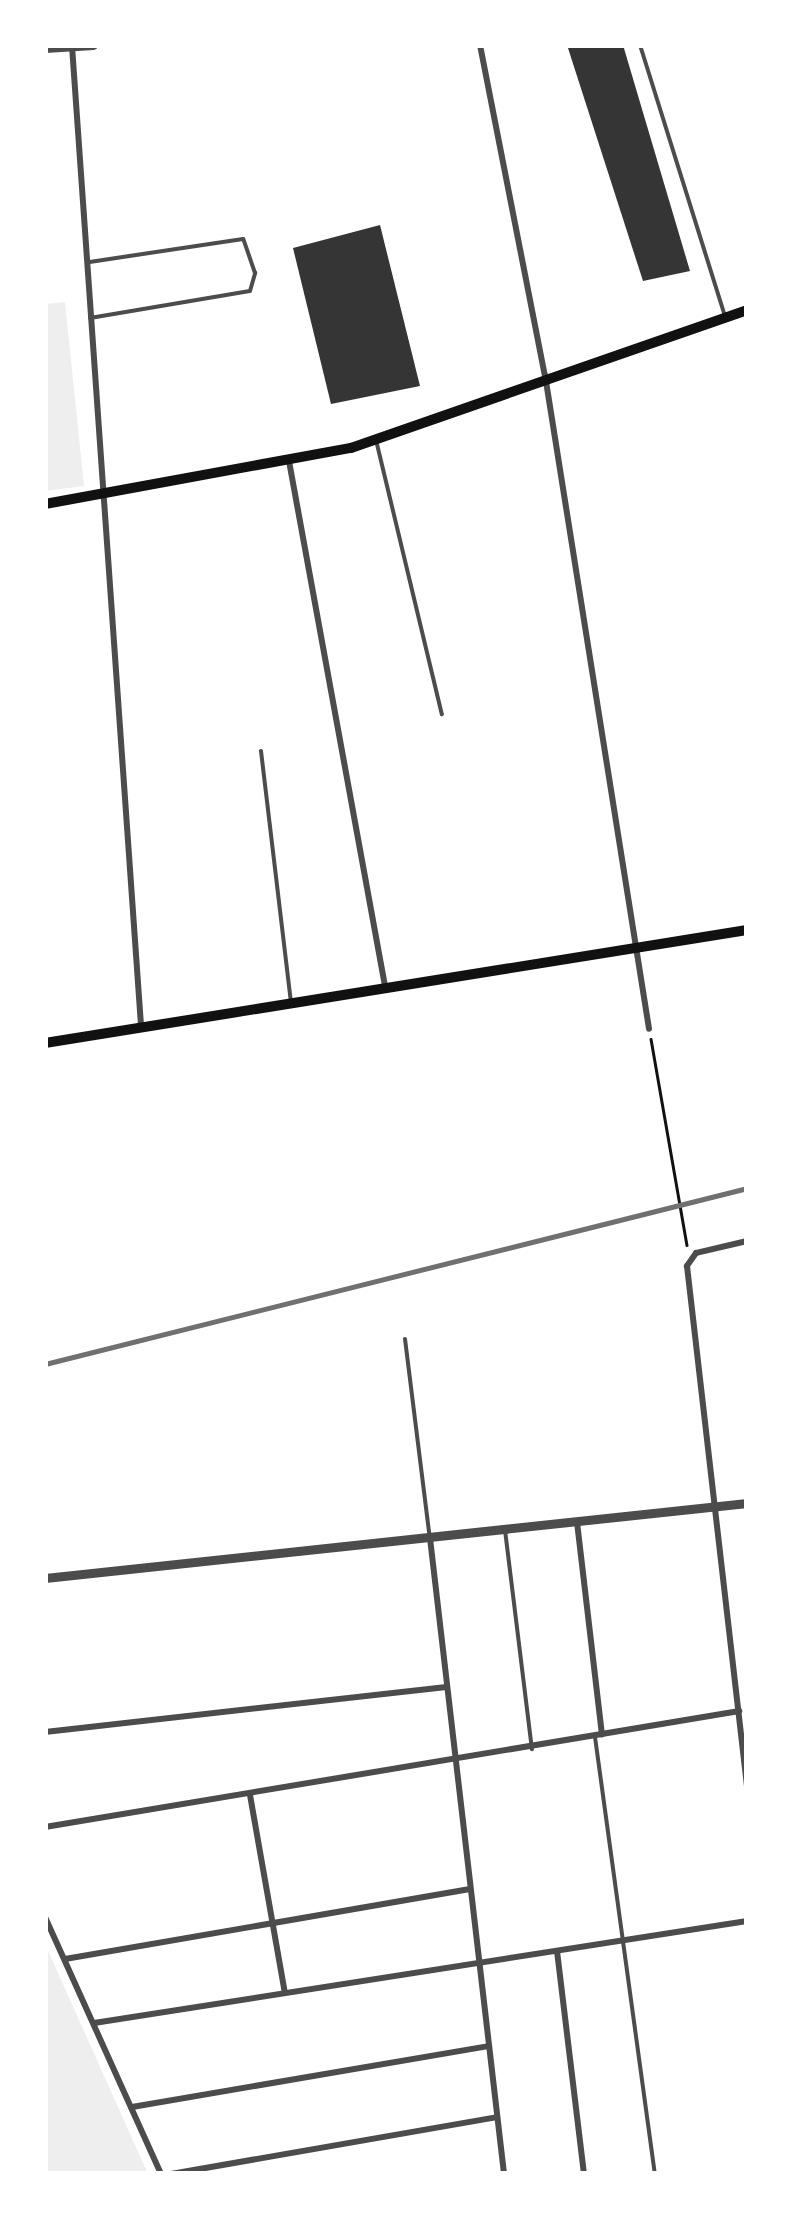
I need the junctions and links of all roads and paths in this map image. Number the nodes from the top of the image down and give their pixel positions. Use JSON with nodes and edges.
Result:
{"nodes":[{"id":1,"x":93,"y":45,"type":"edge"},
{"id":2,"x":480,"y":45,"type":"edge"},
{"id":3,"x":640,"y":45,"type":"edge"},
{"id":4,"x":72,"y":46,"type":"edge"},
{"id":5,"x":45,"y":48,"type":"edge"},
{"id":6,"x":86,"y":262,"type":"junction"},
{"id":7,"x":747,"y":310,"type":"edge"},
{"id":8,"x":725,"y":316,"type":"junction"},
{"id":9,"x":90,"y":318,"type":"junction"},
{"id":10,"x":545,"y":375,"type":"junction"},
{"id":11,"x":376,"y":440,"type":"junction"},
{"id":12,"x":289,"y":461,"type":"junction"},
{"id":13,"x":101,"y":497,"type":"junction"},
{"id":14,"x":45,"y":504,"type":"edge"},
{"id":15,"x":442,"y":714,"type":"dead end"},
{"id":16,"x":261,"y":751,"type":"dead end"},
{"id":17,"x":747,"y":930,"type":"edge"},
{"id":18,"x":636,"y":946,"type":"junction"},
{"id":19,"x":385,"y":986,"type":"junction"},
{"id":20,"x":291,"y":1001,"type":"junction"},
{"id":21,"x":141,"y":1027,"type":"junction"},
{"id":22,"x":649,"y":1029,"type":"dead end"},
{"id":23,"x":45,"y":1043,"type":"edge"},
{"id":24,"x":652,"y":1045,"type":"dead end"},
{"id":25,"x":747,"y":1241,"type":"edge"},
{"id":26,"x":699,"y":1242,"type":"dead end"},
{"id":27,"x":405,"y":1338,"type":"dead end"},
{"id":28,"x":747,"y":1503,"type":"edge"},
{"id":29,"x":715,"y":1507,"type":"junction"},
{"id":30,"x":577,"y":1522,"type":"junction"},
{"id":31,"x":504,"y":1530,"type":"junction"},
{"id":32,"x":430,"y":1538,"type":"junction"},
{"id":33,"x":45,"y":1578,"type":"edge"},
{"id":34,"x":747,"y":1667,"type":"edge"},
{"id":35,"x":734,"y":1670,"type":"junction"},
{"id":36,"x":446,"y":1686,"type":"junction"},
{"id":37,"x":738,"y":1712,"type":"junction"},
{"id":38,"x":45,"y":1732,"type":"edge"},
{"id":39,"x":598,"y":1736,"type":"junction"},
{"id":40,"x":745,"y":1747,"type":"edge"},
{"id":41,"x":532,"y":1749,"type":"junction"},
{"id":42,"x":455,"y":1762,"type":"junction"},
{"id":43,"x":747,"y":1786,"type":"edge"},
{"id":44,"x":250,"y":1795,"type":"junction"},
{"id":45,"x":45,"y":1827,"type":"edge"},
{"id":46,"x":470,"y":1889,"type":"junction"},
{"id":47,"x":45,"y":1917,"type":"edge"},
{"id":48,"x":747,"y":1922,"type":"edge"},
{"id":49,"x":273,"y":1924,"type":"junction"},
{"id":50,"x":629,"y":1940,"type":"junction"},
{"id":51,"x":557,"y":1950,"type":"junction"},
{"id":52,"x":65,"y":1960,"type":"junction"},
{"id":53,"x":477,"y":1964,"type":"junction"},
{"id":54,"x":285,"y":1993,"type":"junction"},
{"id":55,"x":94,"y":2023,"type":"junction"},
{"id":56,"x":487,"y":2046,"type":"junction"},
{"id":57,"x":132,"y":2107,"type":"junction"},
{"id":58,"x":497,"y":2117,"type":"junction"},
{"id":59,"x":161,"y":2174,"type":"edge"},
{"id":60,"x":172,"y":2174,"type":"edge"},
{"id":61,"x":504,"y":2174,"type":"edge"},
{"id":62,"x":584,"y":2174,"type":"edge"},
{"id":63,"x":655,"y":2174,"type":"edge"}],
"edges":[{"from":1,"to":4,"type":"street"},
{"from":2,"to":10,"type":"street"},
{"from":3,"to":8,"type":"lane"},
{"from":4,"to":5,"type":"street"},
{"from":4,"to":6,"type":"street"},
{"from":6,"to":9,"type":"street"},
{"from":6,"to":9,"type":"lane"},
{"from":7,"to":8,"type":"main road"},
{"from":8,"to":10,"type":"main road"},
{"from":9,"to":13,"type":"street"},
{"from":10,"to":11,"type":"main road"},
{"from":10,"to":18,"type":"street"},
{"from":11,"to":12,"type":"main road"},
{"from":11,"to":15,"type":"lane"},
{"from":12,"to":13,"type":"main road"},
{"from":12,"to":19,"type":"street"},
{"from":13,"to":14,"type":"main road"},
{"from":13,"to":21,"type":"street"},
{"from":16,"to":20,"type":"lane"},
{"from":17,"to":18,"type":"main road"},
{"from":18,"to":19,"type":"main road"},
{"from":18,"to":22,"type":"street"},
{"from":19,"to":20,"type":"main road"},
{"from":20,"to":21,"type":"main road"},
{"from":21,"to":23,"type":"main road"},
{"from":24,"to":26,"type":"path"},
{"from":25,"to":29,"type":"street"},
{"from":27,"to":32,"type":"lane"},
{"from":28,"to":29,"type":"street"},
{"from":29,"to":30,"type":"street"},
{"from":29,"to":35,"type":"street"},
{"from":30,"to":31,"type":"street"},
{"from":30,"to":39,"type":"street"},
{"from":31,"to":32,"type":"street"},
{"from":31,"to":41,"type":"lane"},
{"from":32,"to":33,"type":"street"},
{"from":32,"to":36,"type":"street"},
{"from":34,"to":35,"type":"street"},
{"from":35,"to":37,"type":"street"},
{"from":36,"to":38,"type":"street"},
{"from":36,"to":42,"type":"street"},
{"from":37,"to":39,"type":"street"},
{"from":37,"to":40,"type":"street"},
{"from":39,"to":41,"type":"street"},
{"from":39,"to":50,"type":"lane"},
{"from":40,"to":43,"type":"street"},
{"from":41,"to":42,"type":"street"},
{"from":42,"to":44,"type":"street"},
{"from":42,"to":46,"type":"street"},
{"from":44,"to":45,"type":"street"},
{"from":44,"to":49,"type":"street"},
{"from":46,"to":49,"type":"street"},
{"from":46,"to":53,"type":"street"},
{"from":47,"to":52,"type":"street"},
{"from":48,"to":50,"type":"street"},
{"from":49,"to":52,"type":"street"},
{"from":49,"to":54,"type":"street"},
{"from":50,"to":51,"type":"street"},
{"from":50,"to":63,"type":"lane"},
{"from":51,"to":53,"type":"street"},
{"from":51,"to":62,"type":"street"},
{"from":52,"to":55,"type":"street"},
{"from":53,"to":54,"type":"street"},
{"from":53,"to":56,"type":"street"},
{"from":54,"to":55,"type":"street"},
{"from":55,"to":57,"type":"street"},
{"from":56,"to":57,"type":"street"},
{"from":56,"to":58,"type":"street"},
{"from":57,"to":59,"type":"street"},
{"from":58,"to":60,"type":"street"},
{"from":58,"to":61,"type":"street"}]}
